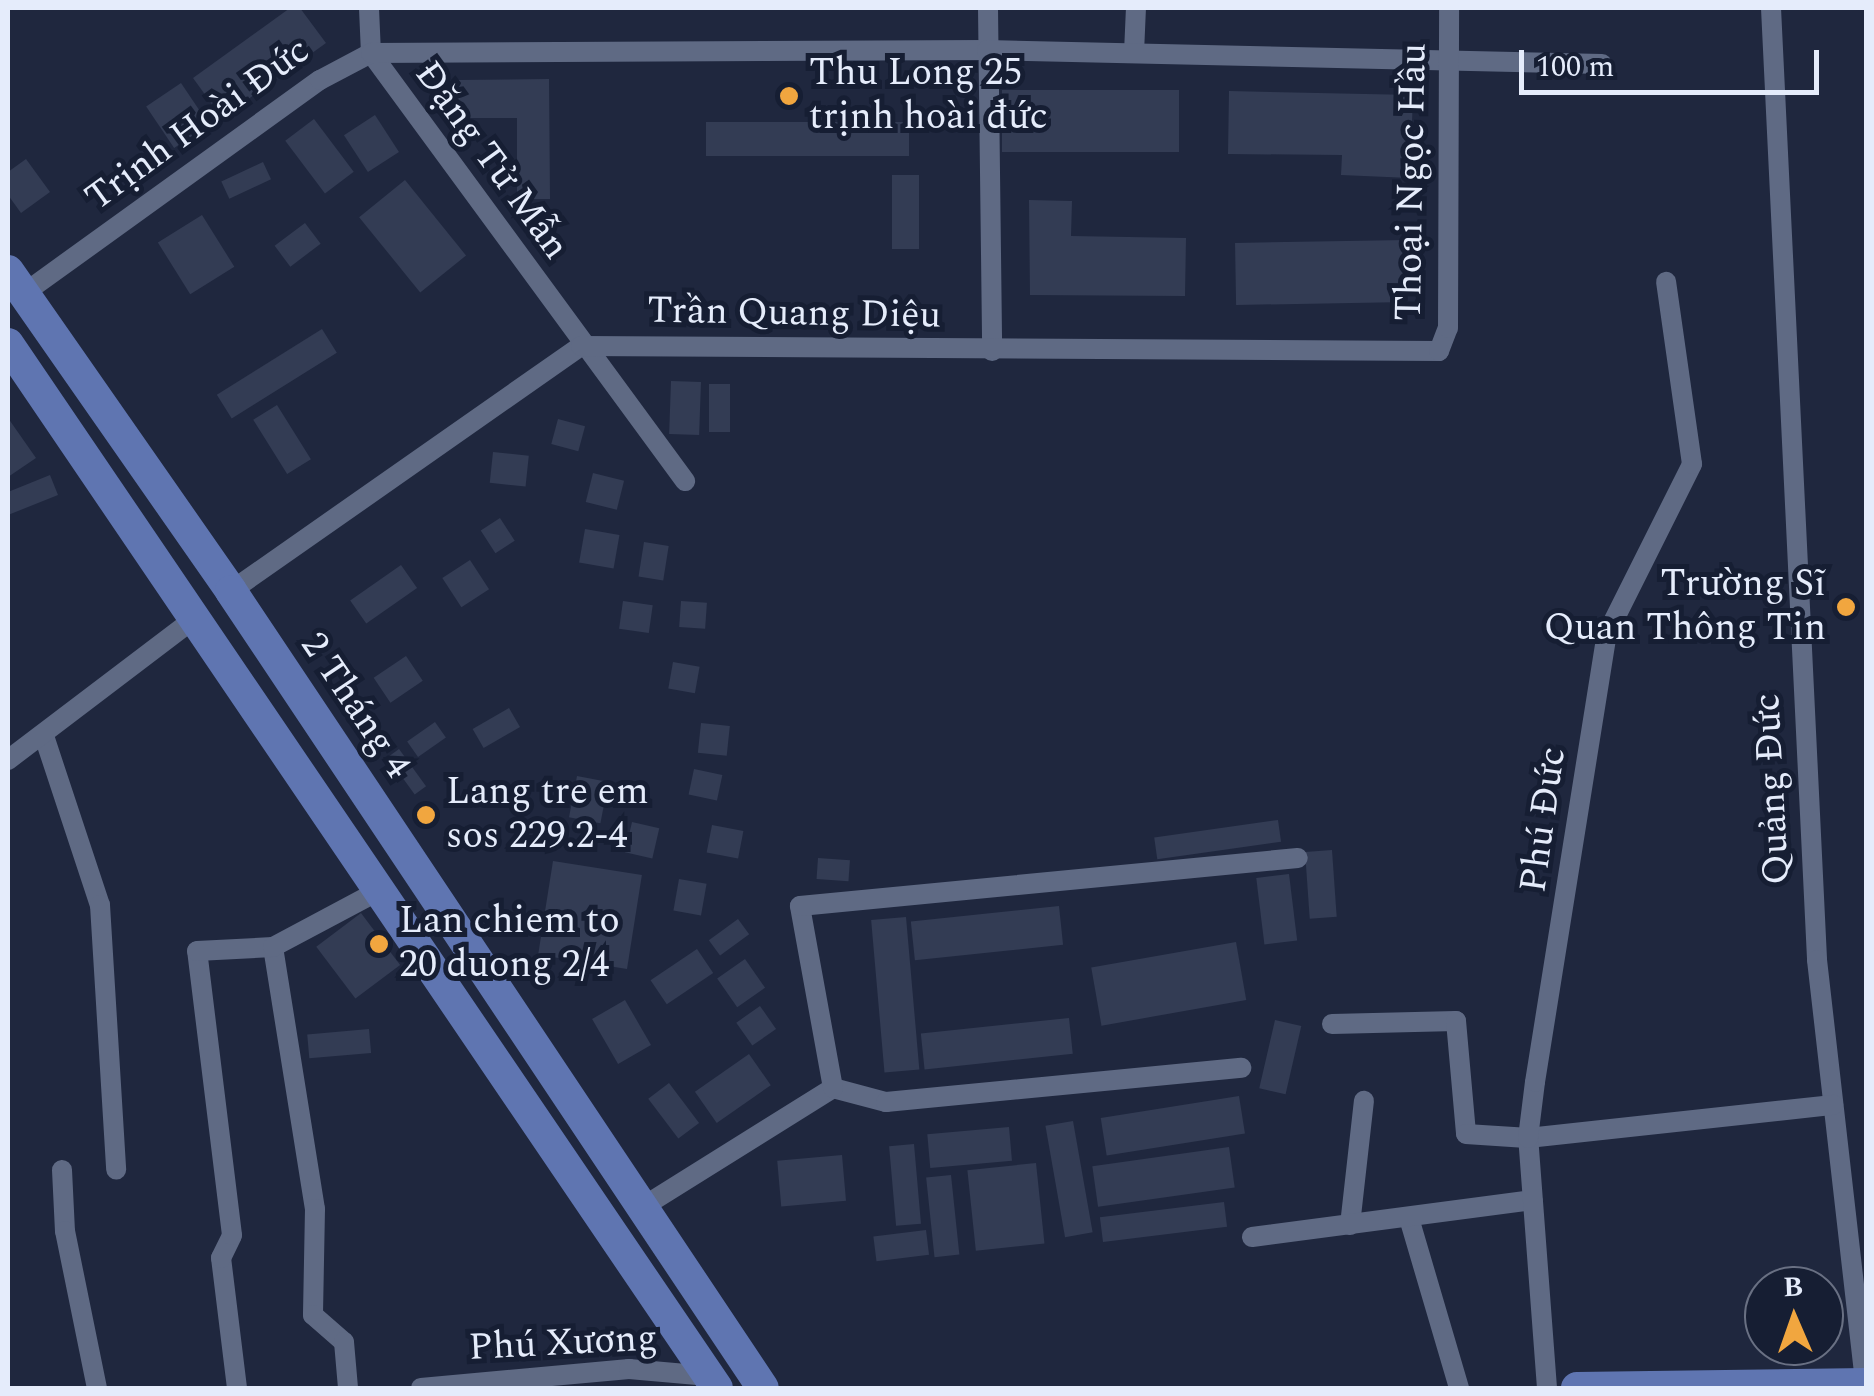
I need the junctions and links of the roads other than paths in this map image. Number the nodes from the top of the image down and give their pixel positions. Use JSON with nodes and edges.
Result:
{"nodes":[{"id":1,"x":369,"y":8,"type":"edge"},
{"id":2,"x":988,"y":8,"type":"edge"},
{"id":3,"x":1136,"y":8,"type":"edge"},
{"id":4,"x":1450,"y":8,"type":"edge"},
{"id":5,"x":1771,"y":8,"type":"edge"},
{"id":6,"x":988,"y":50,"type":"junction"},
{"id":7,"x":370,"y":53,"type":"junction"},
{"id":8,"x":1134,"y":53,"type":"junction"},
{"id":9,"x":1448,"y":60,"type":"junction"},
{"id":10,"x":1602,"y":64,"type":"dead end"},
{"id":11,"x":15,"y":282,"type":"edge"},
{"id":12,"x":1666,"y":282,"type":"dead end"},
{"id":13,"x":8,"y":344,"type":"edge"},
{"id":14,"x":581,"y":346,"type":"junction"},
{"id":15,"x":992,"y":351,"type":"junction"},
{"id":16,"x":1434,"y":352,"type":"joint"},
{"id":17,"x":685,"y":481,"type":"dead end"},
{"id":18,"x":231,"y":591,"type":"junction"},
{"id":19,"x":194,"y":619,"type":"junction"},
{"id":20,"x":44,"y":736,"type":"junction"},
{"id":21,"x":8,"y":760,"type":"edge"},
{"id":22,"x":1298,"y":858,"type":"dead end"},
{"id":23,"x":380,"y":890,"type":"junction"},
{"id":24,"x":273,"y":947,"type":"junction"},
{"id":25,"x":1332,"y":1024,"type":"dead end"},
{"id":26,"x":1240,"y":1068,"type":"dead end"},
{"id":27,"x":833,"y":1088,"type":"junction"},
{"id":28,"x":1364,"y":1101,"type":"dead end"},
{"id":29,"x":1833,"y":1105,"type":"junction"},
{"id":30,"x":1528,"y":1138,"type":"junction"},
{"id":31,"x":62,"y":1170,"type":"dead end"},
{"id":32,"x":116,"y":1170,"type":"dead end"},
{"id":33,"x":1533,"y":1200,"type":"junction"},
{"id":34,"x":642,"y":1208,"type":"junction"},
{"id":35,"x":1410,"y":1218,"type":"junction"},
{"id":36,"x":1350,"y":1226,"type":"junction"},
{"id":37,"x":1252,"y":1238,"type":"dead end"},
{"id":38,"x":713,"y":1382,"type":"edge"},
{"id":39,"x":1866,"y":1384,"type":"edge"},
{"id":40,"x":96,"y":1388,"type":"edge"},
{"id":41,"x":237,"y":1388,"type":"edge"},
{"id":42,"x":348,"y":1388,"type":"edge"},
{"id":43,"x":421,"y":1388,"type":"edge"},
{"id":44,"x":764,"y":1388,"type":"edge"},
{"id":45,"x":1459,"y":1388,"type":"edge"},
{"id":46,"x":1547,"y":1388,"type":"edge"},
{"id":47,"x":1577,"y":1388,"type":"edge"}],
"edges":[{"from":1,"to":7,"type":"street","name":"Đặng Tử Mẫn"},
{"from":2,"to":6,"type":"street"},
{"from":3,"to":8,"type":"street"},
{"from":4,"to":9,"type":"street","name":"Thoại Ngọc Hầu"},
{"from":5,"to":29,"type":"street","name":"Quảng Đức"},
{"from":6,"to":7,"type":"street","name":"Trịnh Hoài Đức"},
{"from":6,"to":8,"type":"street","name":"Trịnh Hoài Đức"},
{"from":6,"to":15,"type":"street"},
{"from":7,"to":11,"type":"street","name":"Trịnh Hoài Đức"},
{"from":7,"to":14,"type":"street","name":"Đặng Tử Mẫn"},
{"from":8,"to":9,"type":"street","name":"Trịnh Hoài Đức"},
{"from":9,"to":10,"type":"street","name":"Trịnh Hoài Đức"},
{"from":9,"to":16,"type":"street","name":"Thoại Ngọc Hầu"},
{"from":11,"to":18,"type":"main road","name":"2 Tháng 4"},
{"from":12,"to":30,"type":"street","name":"Phú Đức"},
{"from":13,"to":19,"type":"main road"},
{"from":14,"to":15,"type":"street","name":"Trần Quang Diệu"},
{"from":14,"to":17,"type":"street","name":"Đặng Tử Mẫn"},
{"from":14,"to":18,"type":"street"},
{"from":15,"to":16,"type":"street","name":"Trần Quang Diệu"},
{"from":18,"to":34,"type":"main road","name":"2 Tháng 4"},
{"from":19,"to":20,"type":"street"},
{"from":19,"to":23,"type":"main road"},
{"from":20,"to":21,"type":"street"},
{"from":20,"to":32,"type":"street"},
{"from":22,"to":27,"type":"street"},
{"from":23,"to":24,"type":"street"},
{"from":23,"to":38,"type":"main road"},
{"from":24,"to":41,"type":"street"},
{"from":24,"to":42,"type":"street"},
{"from":25,"to":30,"type":"street"},
{"from":26,"to":27,"type":"street"},
{"from":27,"to":34,"type":"street"},
{"from":28,"to":36,"type":"street"},
{"from":29,"to":30,"type":"street"},
{"from":29,"to":39,"type":"street","name":"Quảng Đức"},
{"from":30,"to":33,"type":"street","name":"Phú Đức"},
{"from":31,"to":40,"type":"street"},
{"from":33,"to":35,"type":"street"},
{"from":33,"to":46,"type":"street","name":"Phú Đức"},
{"from":34,"to":44,"type":"main road","name":"2 Tháng 4"},
{"from":35,"to":36,"type":"street"},
{"from":35,"to":45,"type":"street"},
{"from":36,"to":37,"type":"street"},
{"from":38,"to":43,"type":"street","name":"Phú Xương"},
{"from":39,"to":47,"type":"main road"}]}
